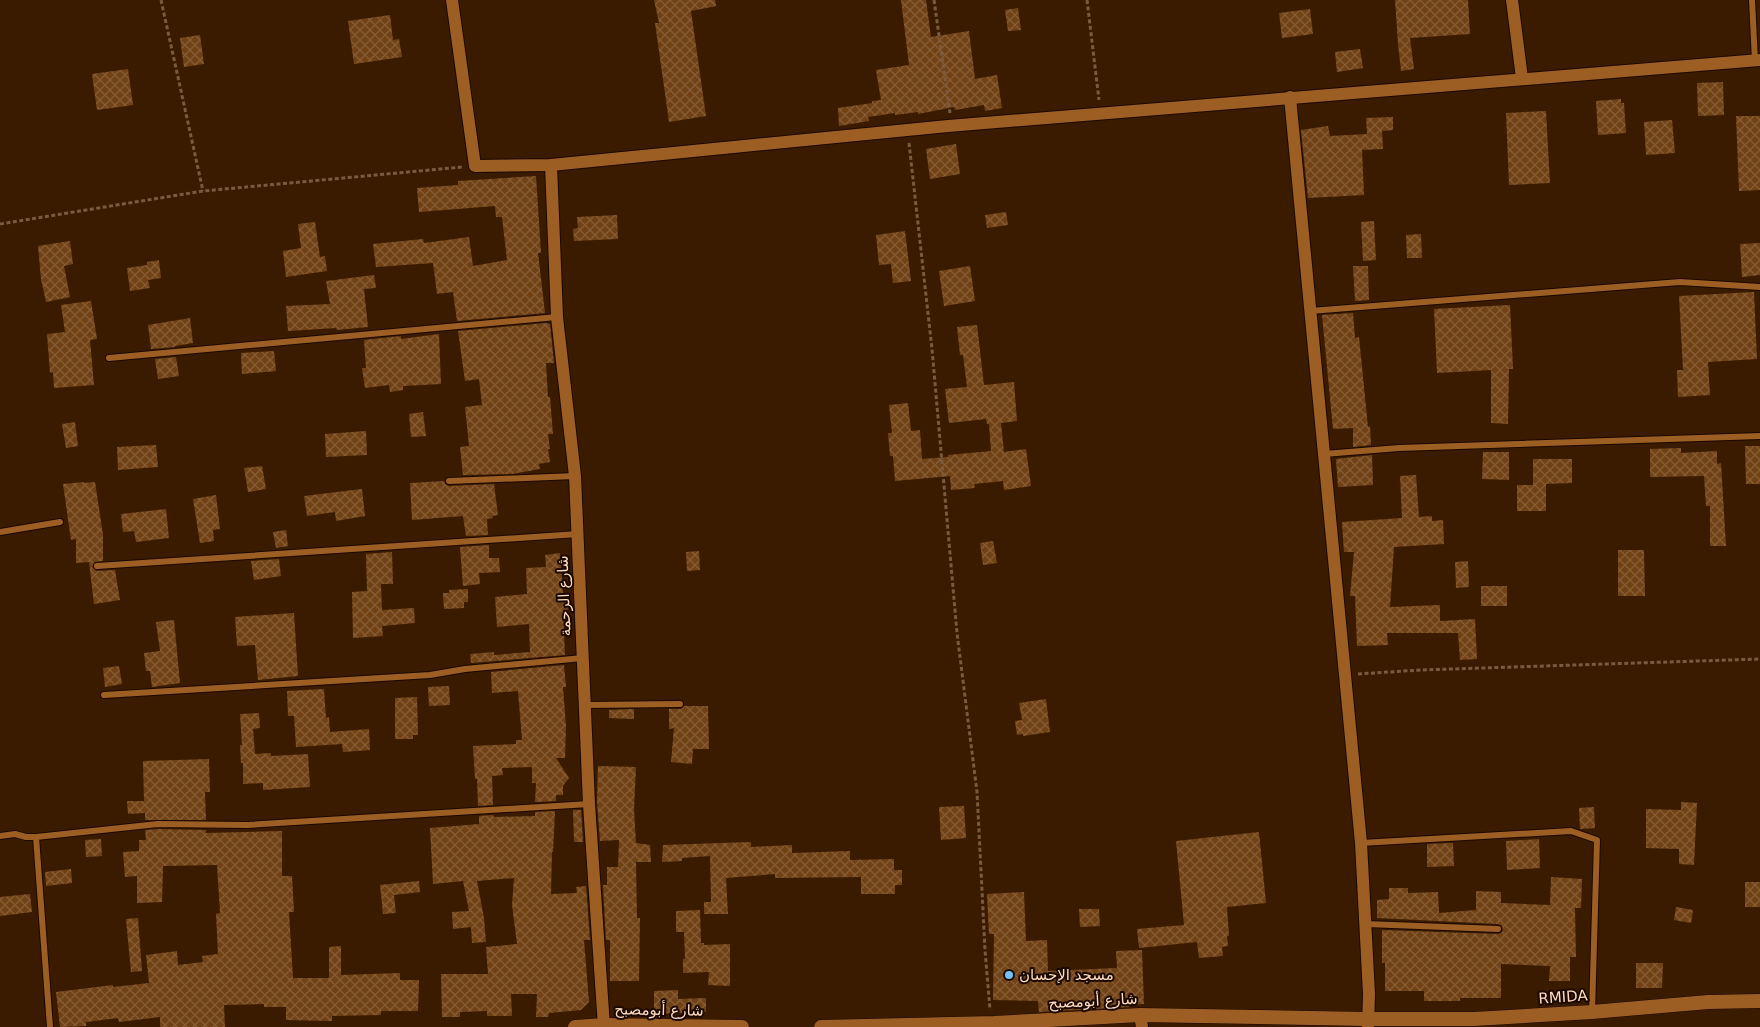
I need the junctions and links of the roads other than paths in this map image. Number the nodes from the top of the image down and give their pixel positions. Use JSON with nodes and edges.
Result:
{"nodes":[{"id":1,"x":452,"y":0,"type":"edge"},
{"id":2,"x":1512,"y":0,"type":"edge"},
{"id":3,"x":1752,"y":0,"type":"edge"},
{"id":4,"x":1758,"y":60,"type":"edge"},
{"id":5,"x":1522,"y":78,"type":"junction"},
{"id":6,"x":1290,"y":98,"type":"junction"},
{"id":7,"x":551,"y":165,"type":"junction"},
{"id":8,"x":1760,"y":287,"type":"edge"},
{"id":9,"x":1310,"y":312,"type":"junction"},
{"id":10,"x":557,"y":317,"type":"junction"},
{"id":11,"x":109,"y":358,"type":"dead end"},
{"id":12,"x":1760,"y":436,"type":"edge"},
{"id":13,"x":1324,"y":454,"type":"junction"},
{"id":14,"x":575,"y":476,"type":"junction"},
{"id":15,"x":449,"y":481,"type":"dead end"},
{"id":16,"x":60,"y":522,"type":"dead end"},
{"id":17,"x":0,"y":532,"type":"edge"},
{"id":18,"x":578,"y":534,"type":"junction"},
{"id":19,"x":97,"y":566,"type":"dead end"},
{"id":20,"x":583,"y":658,"type":"junction"},
{"id":21,"x":104,"y":695,"type":"dead end"},
{"id":22,"x":680,"y":704,"type":"dead end"},
{"id":23,"x":584,"y":705,"type":"junction"},
{"id":24,"x":589,"y":804,"type":"junction"},
{"id":25,"x":0,"y":836,"type":"edge"},
{"id":26,"x":36,"y":837,"type":"junction"},
{"id":27,"x":1361,"y":843,"type":"junction"},
{"id":28,"x":1366,"y":924,"type":"junction"},
{"id":29,"x":1498,"y":929,"type":"dead end"},
{"id":30,"x":1760,"y":1001,"type":"edge"},
{"id":31,"x":1592,"y":1012,"type":"junction"},
{"id":32,"x":1141,"y":1021,"type":"edge"},
{"id":33,"x":1368,"y":1023,"type":"edge"},
{"id":34,"x":994,"y":1025,"type":"edge"},
{"id":35,"x":604,"y":1026,"type":"edge"},
{"id":36,"x":50,"y":1027,"type":"edge"},
{"id":37,"x":575,"y":1027,"type":"edge"},
{"id":38,"x":742,"y":1027,"type":"edge"},
{"id":39,"x":820,"y":1027,"type":"edge"}],
"edges":[{"from":1,"to":7,"type":"street"},
{"from":2,"to":5,"type":"street"},
{"from":3,"to":4,"type":"lane"},
{"from":4,"to":5,"type":"street"},
{"from":5,"to":6,"type":"street"},
{"from":6,"to":7,"type":"street"},
{"from":6,"to":9,"type":"street"},
{"from":7,"to":10,"type":"street","name":"شارع الرحمة"},
{"from":8,"to":9,"type":"lane"},
{"from":9,"to":13,"type":"street"},
{"from":10,"to":11,"type":"lane"},
{"from":10,"to":14,"type":"street","name":"شارع الرحمة"},
{"from":12,"to":13,"type":"lane"},
{"from":13,"to":27,"type":"street"},
{"from":14,"to":15,"type":"lane"},
{"from":14,"to":18,"type":"street","name":"شارع الرحمة"},
{"from":16,"to":17,"type":"lane"},
{"from":18,"to":19,"type":"lane"},
{"from":18,"to":20,"type":"street","name":"شارع الرحمة"},
{"from":20,"to":21,"type":"lane"},
{"from":20,"to":23,"type":"street","name":"شارع الرحمة"},
{"from":22,"to":23,"type":"lane"},
{"from":23,"to":24,"type":"street","name":"شارع الرحمة"},
{"from":24,"to":26,"type":"lane"},
{"from":24,"to":35,"type":"street","name":"شارع الرحمة"},
{"from":25,"to":26,"type":"lane"},
{"from":26,"to":36,"type":"lane"},
{"from":27,"to":28,"type":"street"},
{"from":27,"to":31,"type":"lane"},
{"from":28,"to":29,"type":"lane"},
{"from":28,"to":33,"type":"street"},
{"from":30,"to":31,"type":"street","name":"RMIDA"},
{"from":31,"to":33,"type":"street","name":"RMIDA"},
{"from":32,"to":33,"type":"street","name":"شارع أبومصبح"},
{"from":32,"to":34,"type":"street","name":"شارع أبومصبح"},
{"from":34,"to":39,"type":"street","name":"شارع أبومصبح"},
{"from":35,"to":37,"type":"street","name":"شارع أبومصبح"},
{"from":35,"to":38,"type":"street","name":"شارع أبومصبح"}]}
